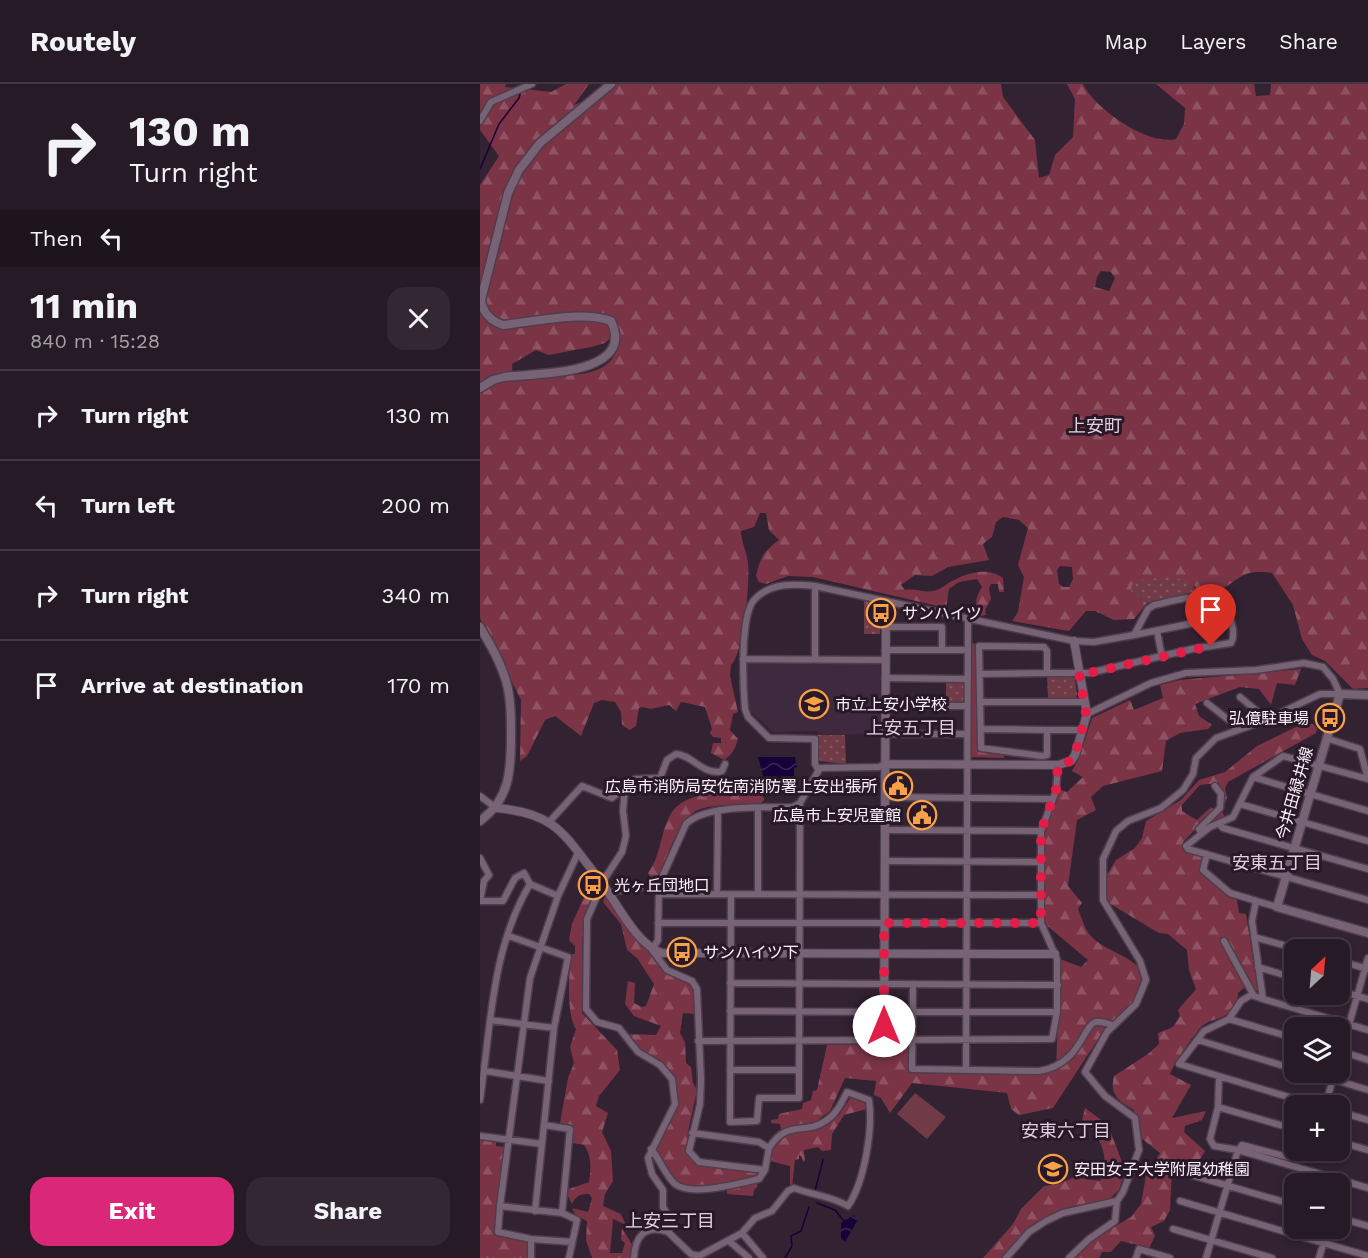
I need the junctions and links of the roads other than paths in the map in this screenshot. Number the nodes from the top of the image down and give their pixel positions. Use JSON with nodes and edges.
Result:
{"nodes":[{"id":1,"x":532,"y":84,"type":"edge"},
{"id":2,"x":611,"y":84,"type":"edge"},
{"id":3,"x":480,"y":121,"type":"edge"},
{"id":4,"x":480,"y":388,"type":"edge"},
{"id":5,"x":816,"y":586,"type":"junction"},
{"id":6,"x":886,"y":602,"type":"junction"},
{"id":7,"x":1229,"y":616,"type":"junction"},
{"id":8,"x":968,"y":619,"type":"junction"},
{"id":9,"x":480,"y":627,"type":"edge"},
{"id":10,"x":886,"y":627,"type":"junction"},
{"id":11,"x":1156,"y":631,"type":"junction"},
{"id":12,"x":1134,"y":635,"type":"junction"},
{"id":13,"x":1074,"y":641,"type":"junction"},
{"id":14,"x":885,"y":650,"type":"junction"},
{"id":15,"x":942,"y":650,"type":"junction"},
{"id":16,"x":968,"y":650,"type":"junction"},
{"id":17,"x":1162,"y":657,"type":"junction"},
{"id":18,"x":743,"y":659,"type":"junction"},
{"id":19,"x":815,"y":659,"type":"junction"},
{"id":20,"x":885,"y":660,"type":"junction"},
{"id":21,"x":1047,"y":673,"type":"junction"},
{"id":22,"x":1079,"y":673,"type":"junction"},
{"id":23,"x":980,"y":674,"type":"junction"},
{"id":24,"x":885,"y":678,"type":"junction"},
{"id":25,"x":968,"y":679,"type":"junction"},
{"id":26,"x":1340,"y":694,"type":"junction"},
{"id":27,"x":1368,"y":695,"type":"edge"},
{"id":28,"x":1240,"y":697,"type":"dead end"},
{"id":29,"x":981,"y":702,"type":"junction"},
{"id":30,"x":1083,"y":702,"type":"junction"},
{"id":31,"x":1207,"y":703,"type":"dead end"},
{"id":32,"x":885,"y":706,"type":"junction"},
{"id":33,"x":968,"y":706,"type":"junction"},
{"id":34,"x":1086,"y":714,"type":"junction"},
{"id":35,"x":1261,"y":722,"type":"junction"},
{"id":36,"x":981,"y":729,"type":"junction"},
{"id":37,"x":1047,"y":730,"type":"junction"},
{"id":38,"x":1080,"y":730,"type":"junction"},
{"id":39,"x":1237,"y":730,"type":"junction"},
{"id":40,"x":885,"y":734,"type":"junction"},
{"id":41,"x":967,"y":734,"type":"junction"},
{"id":42,"x":1326,"y":738,"type":"junction"},
{"id":43,"x":725,"y":764,"type":"dead end"},
{"id":44,"x":885,"y":764,"type":"junction"},
{"id":45,"x":967,"y":765,"type":"junction"},
{"id":46,"x":1058,"y":765,"type":"junction"},
{"id":47,"x":1318,"y":766,"type":"junction"},
{"id":48,"x":818,"y":769,"type":"junction"},
{"id":49,"x":1253,"y":777,"type":"junction"},
{"id":50,"x":1215,"y":786,"type":"dead end"},
{"id":51,"x":625,"y":787,"type":"junction"},
{"id":52,"x":1309,"y":794,"type":"junction"},
{"id":53,"x":480,"y":796,"type":"edge"},
{"id":54,"x":885,"y":797,"type":"junction"},
{"id":55,"x":967,"y":798,"type":"junction"},
{"id":56,"x":1052,"y":798,"type":"junction"},
{"id":57,"x":800,"y":803,"type":"junction"},
{"id":58,"x":1240,"y":804,"type":"junction"},
{"id":59,"x":496,"y":808,"type":"junction"},
{"id":60,"x":758,"y":809,"type":"junction"},
{"id":61,"x":717,"y":811,"type":"junction"},
{"id":62,"x":1368,"y":811,"type":"edge"},
{"id":63,"x":480,"y":821,"type":"edge"},
{"id":64,"x":550,"y":821,"type":"junction"},
{"id":65,"x":1301,"y":821,"type":"junction"},
{"id":66,"x":1219,"y":824,"type":"junction"},
{"id":67,"x":885,"y":830,"type":"junction"},
{"id":68,"x":967,"y":831,"type":"junction"},
{"id":69,"x":1041,"y":831,"type":"junction"},
{"id":70,"x":1201,"y":834,"type":"junction"},
{"id":71,"x":1368,"y":841,"type":"edge"},
{"id":72,"x":1294,"y":849,"type":"junction"},
{"id":73,"x":578,"y":853,"type":"junction"},
{"id":74,"x":1208,"y":854,"type":"junction"},
{"id":75,"x":480,"y":858,"type":"edge"},
{"id":76,"x":885,"y":861,"type":"junction"},
{"id":77,"x":967,"y":862,"type":"junction"},
{"id":78,"x":1041,"y":862,"type":"junction"},
{"id":79,"x":1368,"y":870,"type":"edge"},
{"id":80,"x":1285,"y":876,"type":"junction"},
{"id":81,"x":530,"y":884,"type":"junction"},
{"id":82,"x":640,"y":888,"type":"dead end"},
{"id":83,"x":608,"y":892,"type":"junction"},
{"id":84,"x":659,"y":894,"type":"junction"},
{"id":85,"x":717,"y":894,"type":"junction"},
{"id":86,"x":731,"y":894,"type":"junction"},
{"id":87,"x":758,"y":894,"type":"junction"},
{"id":88,"x":800,"y":894,"type":"junction"},
{"id":89,"x":884,"y":894,"type":"junction"},
{"id":90,"x":967,"y":894,"type":"junction"},
{"id":91,"x":1041,"y":895,"type":"junction"},
{"id":92,"x":558,"y":896,"type":"junction"},
{"id":93,"x":1368,"y":900,"type":"edge"},
{"id":94,"x":1256,"y":901,"type":"junction"},
{"id":95,"x":1277,"y":906,"type":"junction"},
{"id":96,"x":658,"y":922,"type":"junction"},
{"id":97,"x":731,"y":923,"type":"junction"},
{"id":98,"x":800,"y":923,"type":"junction"},
{"id":99,"x":884,"y":923,"type":"junction"},
{"id":100,"x":967,"y":923,"type":"junction"},
{"id":101,"x":1041,"y":923,"type":"junction"},
{"id":102,"x":1368,"y":933,"type":"edge"},
{"id":103,"x":509,"y":936,"type":"junction"},
{"id":104,"x":1254,"y":937,"type":"junction"},
{"id":105,"x":1224,"y":941,"type":"dead end"},
{"id":106,"x":1284,"y":945,"type":"edge"},
{"id":107,"x":539,"y":946,"type":"junction"},
{"id":108,"x":652,"y":950,"type":"junction"},
{"id":109,"x":730,"y":953,"type":"junction"},
{"id":110,"x":800,"y":953,"type":"junction"},
{"id":111,"x":884,"y":953,"type":"junction"},
{"id":112,"x":967,"y":953,"type":"junction"},
{"id":113,"x":1055,"y":954,"type":"junction"},
{"id":114,"x":1368,"y":958,"type":"edge"},
{"id":115,"x":1350,"y":964,"type":"edge"},
{"id":116,"x":1258,"y":967,"type":"junction"},
{"id":117,"x":1366,"y":969,"type":"edge"},
{"id":118,"x":1284,"y":975,"type":"edge"},
{"id":119,"x":730,"y":983,"type":"junction"},
{"id":120,"x":800,"y":983,"type":"junction"},
{"id":121,"x":884,"y":984,"type":"junction"},
{"id":122,"x":913,"y":984,"type":"junction"},
{"id":123,"x":967,"y":984,"type":"junction"},
{"id":124,"x":1058,"y":985,"type":"junction"},
{"id":125,"x":1350,"y":994,"type":"edge"},
{"id":126,"x":1254,"y":996,"type":"junction"},
{"id":127,"x":1357,"y":996,"type":"junction"},
{"id":128,"x":1263,"y":999,"type":"junction"},
{"id":129,"x":1368,"y":999,"type":"edge"},
{"id":130,"x":730,"y":1011,"type":"junction"},
{"id":131,"x":800,"y":1011,"type":"junction"},
{"id":132,"x":884,"y":1012,"type":"junction"},
{"id":133,"x":913,"y":1012,"type":"junction"},
{"id":134,"x":967,"y":1012,"type":"junction"},
{"id":135,"x":1057,"y":1012,"type":"junction"},
{"id":136,"x":1325,"y":1017,"type":"edge"},
{"id":137,"x":1229,"y":1019,"type":"junction"},
{"id":138,"x":490,"y":1020,"type":"junction"},
{"id":139,"x":1350,"y":1020,"type":"edge"},
{"id":140,"x":1350,"y":1024,"type":"edge"},
{"id":141,"x":523,"y":1025,"type":"junction"},
{"id":142,"x":1113,"y":1025,"type":"junction"},
{"id":143,"x":554,"y":1028,"type":"junction"},
{"id":144,"x":1368,"y":1030,"type":"edge"},
{"id":145,"x":1284,"y":1035,"type":"edge"},
{"id":146,"x":1198,"y":1040,"type":"junction"},
{"id":147,"x":698,"y":1041,"type":"junction"},
{"id":148,"x":730,"y":1041,"type":"junction"},
{"id":149,"x":800,"y":1041,"type":"junction"},
{"id":150,"x":884,"y":1041,"type":"junction"},
{"id":151,"x":913,"y":1041,"type":"junction"},
{"id":152,"x":967,"y":1041,"type":"junction"},
{"id":153,"x":1350,"y":1056,"type":"edge"},
{"id":154,"x":1368,"y":1060,"type":"edge"},
{"id":155,"x":1284,"y":1066,"type":"edge"},
{"id":156,"x":730,"y":1070,"type":"junction"},
{"id":157,"x":799,"y":1070,"type":"junction"},
{"id":158,"x":966,"y":1070,"type":"junction"},
{"id":159,"x":484,"y":1071,"type":"junction"},
{"id":160,"x":516,"y":1077,"type":"junction"},
{"id":161,"x":1219,"y":1077,"type":"junction"},
{"id":162,"x":549,"y":1081,"type":"junction"},
{"id":163,"x":1350,"y":1083,"type":"edge"},
{"id":164,"x":1368,"y":1090,"type":"edge"},
{"id":165,"x":1284,"y":1096,"type":"edge"},
{"id":166,"x":480,"y":1100,"type":"edge"},
{"id":167,"x":1218,"y":1107,"type":"junction"},
{"id":168,"x":1350,"y":1115,"type":"edge"},
{"id":169,"x":1368,"y":1120,"type":"edge"},
{"id":170,"x":544,"y":1125,"type":"junction"},
{"id":171,"x":1284,"y":1126,"type":"edge"},
{"id":172,"x":692,"y":1133,"type":"junction"},
{"id":173,"x":480,"y":1136,"type":"edge"},
{"id":174,"x":509,"y":1140,"type":"junction"},
{"id":175,"x":542,"y":1144,"type":"junction"},
{"id":176,"x":1350,"y":1145,"type":"edge"},
{"id":177,"x":769,"y":1148,"type":"junction"},
{"id":178,"x":651,"y":1149,"type":"junction"},
{"id":179,"x":1238,"y":1150,"type":"junction"},
{"id":180,"x":1368,"y":1150,"type":"edge"},
{"id":181,"x":1284,"y":1155,"type":"edge"},
{"id":182,"x":765,"y":1170,"type":"junction"},
{"id":183,"x":1318,"y":1173,"type":"edge"},
{"id":184,"x":1188,"y":1174,"type":"dead end"},
{"id":185,"x":1350,"y":1182,"type":"edge"},
{"id":186,"x":1227,"y":1185,"type":"junction"},
{"id":187,"x":1368,"y":1188,"type":"edge"},
{"id":188,"x":1117,"y":1201,"type":"junction"},
{"id":189,"x":1180,"y":1201,"type":"dead end"},
{"id":190,"x":1284,"y":1202,"type":"edge"},
{"id":191,"x":500,"y":1206,"type":"junction"},
{"id":192,"x":534,"y":1212,"type":"junction"},
{"id":193,"x":1219,"y":1212,"type":"junction"},
{"id":194,"x":562,"y":1213,"type":"junction"},
{"id":195,"x":1350,"y":1221,"type":"edge"},
{"id":196,"x":1368,"y":1226,"type":"edge"},
{"id":197,"x":1173,"y":1229,"type":"dead end"},
{"id":198,"x":668,"y":1232,"type":"junction"},
{"id":199,"x":742,"y":1233,"type":"junction"},
{"id":200,"x":531,"y":1239,"type":"junction"},
{"id":201,"x":1325,"y":1239,"type":"edge"},
{"id":202,"x":1211,"y":1240,"type":"junction"},
{"id":203,"x":729,"y":1241,"type":"junction"},
{"id":204,"x":572,"y":1242,"type":"junction"},
{"id":205,"x":1324,"y":1243,"type":"junction"},
{"id":206,"x":1368,"y":1256,"type":"edge"},
{"id":207,"x":531,"y":1258,"type":"edge"},
{"id":208,"x":569,"y":1258,"type":"edge"},
{"id":209,"x":634,"y":1258,"type":"edge"},
{"id":210,"x":749,"y":1258,"type":"edge"},
{"id":211,"x":763,"y":1258,"type":"edge"},
{"id":212,"x":1006,"y":1258,"type":"edge"},
{"id":213,"x":1070,"y":1258,"type":"edge"},
{"id":214,"x":1136,"y":1258,"type":"edge"},
{"id":215,"x":1170,"y":1258,"type":"edge"},
{"id":216,"x":1206,"y":1258,"type":"edge"},
{"id":217,"x":1272,"y":1258,"type":"edge"},
{"id":218,"x":1319,"y":1258,"type":"edge"}],
"edges":[{"from":1,"to":3,"type":"street"},
{"from":2,"to":4,"type":"main road"},
{"from":5,"to":6,"type":"street"},
{"from":5,"to":18,"type":"street"},
{"from":5,"to":19,"type":"street"},
{"from":6,"to":8,"type":"street"},
{"from":6,"to":10,"type":"street"},
{"from":7,"to":11,"type":"street"},
{"from":7,"to":12,"type":"street"},
{"from":7,"to":17,"type":"street"},
{"from":8,"to":13,"type":"street"},
{"from":8,"to":16,"type":"street"},
{"from":9,"to":59,"type":"main road"},
{"from":10,"to":14,"type":"street"},
{"from":10,"to":15,"type":"street"},
{"from":11,"to":12,"type":"street"},
{"from":11,"to":17,"type":"street"},
{"from":12,"to":13,"type":"street"},
{"from":13,"to":22,"type":"street"},
{"from":14,"to":15,"type":"street"},
{"from":14,"to":20,"type":"street"},
{"from":15,"to":16,"type":"street"},
{"from":16,"to":25,"type":"street"},
{"from":17,"to":22,"type":"street"},
{"from":18,"to":19,"type":"street"},
{"from":18,"to":48,"type":"street"},
{"from":19,"to":20,"type":"street"},
{"from":20,"to":24,"type":"street"},
{"from":21,"to":22,"type":"street"},
{"from":21,"to":23,"type":"street"},
{"from":21,"to":23,"type":"street"},
{"from":22,"to":30,"type":"street"},
{"from":23,"to":29,"type":"street"},
{"from":24,"to":25,"type":"street"},
{"from":24,"to":32,"type":"street"},
{"from":25,"to":33,"type":"street"},
{"from":26,"to":27,"type":"main road"},
{"from":26,"to":34,"type":"street"},
{"from":26,"to":35,"type":"street"},
{"from":26,"to":42,"type":"main road","name":"今井田緑井線"},
{"from":28,"to":35,"type":"street"},
{"from":29,"to":30,"type":"street"},
{"from":29,"to":36,"type":"street"},
{"from":30,"to":34,"type":"street"},
{"from":31,"to":39,"type":"street"},
{"from":32,"to":33,"type":"street"},
{"from":32,"to":40,"type":"street"},
{"from":33,"to":41,"type":"street"},
{"from":34,"to":38,"type":"street"},
{"from":35,"to":39,"type":"street"},
{"from":36,"to":37,"type":"street"},
{"from":36,"to":37,"type":"street"},
{"from":37,"to":38,"type":"street"},
{"from":38,"to":46,"type":"street"},
{"from":39,"to":142,"type":"street"},
{"from":40,"to":41,"type":"street"},
{"from":40,"to":44,"type":"street"},
{"from":41,"to":45,"type":"street"},
{"from":42,"to":47,"type":"main road","name":"今井田緑井線"},
{"from":42,"to":47,"type":"street"},
{"from":43,"to":51,"type":"street"},
{"from":44,"to":45,"type":"street"},
{"from":44,"to":48,"type":"street"},
{"from":44,"to":54,"type":"street"},
{"from":45,"to":46,"type":"street"},
{"from":45,"to":55,"type":"street"},
{"from":46,"to":56,"type":"street"},
{"from":47,"to":49,"type":"street"},
{"from":47,"to":52,"type":"main road","name":"今井田緑井線"},
{"from":48,"to":57,"type":"street"},
{"from":49,"to":52,"type":"street"},
{"from":49,"to":58,"type":"street"},
{"from":50,"to":70,"type":"street"},
{"from":51,"to":64,"type":"street"},
{"from":51,"to":178,"type":"street"},
{"from":52,"to":62,"type":"street"},
{"from":52,"to":65,"type":"main road","name":"今井田緑井線"},
{"from":53,"to":59,"type":"street"},
{"from":54,"to":55,"type":"street"},
{"from":54,"to":67,"type":"street"},
{"from":55,"to":56,"type":"street"},
{"from":55,"to":68,"type":"street"},
{"from":56,"to":69,"type":"street"},
{"from":57,"to":60,"type":"street"},
{"from":57,"to":88,"type":"street"},
{"from":58,"to":65,"type":"street"},
{"from":58,"to":66,"type":"street"},
{"from":59,"to":63,"type":"main road"},
{"from":59,"to":64,"type":"street"},
{"from":60,"to":61,"type":"street"},
{"from":60,"to":87,"type":"street"},
{"from":61,"to":84,"type":"street"},
{"from":61,"to":85,"type":"street"},
{"from":64,"to":73,"type":"street"},
{"from":65,"to":71,"type":"street"},
{"from":65,"to":72,"type":"main road","name":"今井田緑井線"},
{"from":66,"to":70,"type":"street"},
{"from":66,"to":72,"type":"street"},
{"from":67,"to":68,"type":"street"},
{"from":67,"to":76,"type":"street"},
{"from":68,"to":69,"type":"street"},
{"from":68,"to":77,"type":"street"},
{"from":69,"to":78,"type":"street"},
{"from":70,"to":74,"type":"street"},
{"from":72,"to":79,"type":"street"},
{"from":72,"to":80,"type":"main road","name":"今井田緑井線"},
{"from":73,"to":83,"type":"street","bridge":true},
{"from":73,"to":92,"type":"street"},
{"from":74,"to":80,"type":"street"},
{"from":74,"to":94,"type":"street"},
{"from":75,"to":81,"type":"street"},
{"from":76,"to":77,"type":"street"},
{"from":76,"to":89,"type":"street"},
{"from":77,"to":78,"type":"street"},
{"from":77,"to":90,"type":"street"},
{"from":78,"to":91,"type":"street"},
{"from":80,"to":93,"type":"street"},
{"from":80,"to":95,"type":"main road","name":"今井田緑井線"},
{"from":81,"to":92,"type":"street"},
{"from":81,"to":103,"type":"street"},
{"from":82,"to":83,"type":"street"},
{"from":83,"to":108,"type":"street"},
{"from":84,"to":85,"type":"street"},
{"from":84,"to":96,"type":"street"},
{"from":85,"to":86,"type":"street"},
{"from":86,"to":87,"type":"street"},
{"from":86,"to":97,"type":"street"},
{"from":87,"to":88,"type":"street"},
{"from":88,"to":89,"type":"street"},
{"from":88,"to":98,"type":"street"},
{"from":89,"to":90,"type":"street"},
{"from":89,"to":99,"type":"street"},
{"from":90,"to":91,"type":"street"},
{"from":90,"to":100,"type":"street"},
{"from":91,"to":101,"type":"street"},
{"from":92,"to":107,"type":"street"},
{"from":94,"to":95,"type":"street"},
{"from":94,"to":104,"type":"street"},
{"from":95,"to":102,"type":"main road"},
{"from":96,"to":97,"type":"street"},
{"from":96,"to":108,"type":"street"},
{"from":97,"to":98,"type":"street"},
{"from":97,"to":109,"type":"street"},
{"from":98,"to":99,"type":"street"},
{"from":98,"to":110,"type":"street"},
{"from":99,"to":100,"type":"street"},
{"from":99,"to":111,"type":"street"},
{"from":100,"to":101,"type":"street"},
{"from":100,"to":112,"type":"street"},
{"from":101,"to":113,"type":"street"},
{"from":103,"to":107,"type":"street"},
{"from":103,"to":138,"type":"street"},
{"from":104,"to":106,"type":"street"},
{"from":104,"to":116,"type":"street"},
{"from":105,"to":126,"type":"street"},
{"from":107,"to":141,"type":"street"},
{"from":107,"to":143,"type":"street"},
{"from":108,"to":109,"type":"street"},
{"from":108,"to":147,"type":"street"},
{"from":109,"to":110,"type":"street"},
{"from":109,"to":119,"type":"street"},
{"from":110,"to":111,"type":"street"},
{"from":110,"to":120,"type":"street"},
{"from":111,"to":112,"type":"street"},
{"from":111,"to":121,"type":"street"},
{"from":112,"to":113,"type":"street"},
{"from":112,"to":123,"type":"street"},
{"from":113,"to":124,"type":"street"},
{"from":114,"to":117,"type":"street"},
{"from":115,"to":117,"type":"street"},
{"from":116,"to":118,"type":"street"},
{"from":116,"to":128,"type":"street"},
{"from":117,"to":127,"type":"street"},
{"from":119,"to":120,"type":"street"},
{"from":119,"to":130,"type":"street"},
{"from":120,"to":121,"type":"street"},
{"from":120,"to":131,"type":"street"},
{"from":121,"to":122,"type":"street"},
{"from":121,"to":132,"type":"street"},
{"from":122,"to":123,"type":"street"},
{"from":122,"to":133,"type":"street"},
{"from":123,"to":124,"type":"street"},
{"from":123,"to":134,"type":"street"},
{"from":124,"to":135,"type":"street"},
{"from":125,"to":127,"type":"street"},
{"from":126,"to":128,"type":"street"},
{"from":126,"to":137,"type":"street"},
{"from":127,"to":129,"type":"street"},
{"from":127,"to":139,"type":"street"},
{"from":128,"to":136,"type":"street"},
{"from":130,"to":131,"type":"street"},
{"from":130,"to":148,"type":"street"},
{"from":131,"to":132,"type":"street"},
{"from":131,"to":149,"type":"street"},
{"from":132,"to":150,"type":"street"},
{"from":133,"to":134,"type":"street"},
{"from":133,"to":151,"type":"street"},
{"from":134,"to":135,"type":"street"},
{"from":134,"to":152,"type":"street"},
{"from":135,"to":152,"type":"street"},
{"from":137,"to":145,"type":"street"},
{"from":137,"to":146,"type":"street"},
{"from":138,"to":141,"type":"street"},
{"from":138,"to":159,"type":"street"},
{"from":140,"to":144,"type":"street"},
{"from":141,"to":143,"type":"street"},
{"from":141,"to":160,"type":"street"},
{"from":142,"to":158,"type":"street"},
{"from":142,"to":188,"type":"street"},
{"from":143,"to":162,"type":"street"},
{"from":146,"to":155,"type":"street"},
{"from":146,"to":161,"type":"street"},
{"from":147,"to":148,"type":"street"},
{"from":147,"to":172,"type":"street"},
{"from":148,"to":149,"type":"street"},
{"from":148,"to":156,"type":"street"},
{"from":149,"to":150,"type":"street"},
{"from":149,"to":157,"type":"street"},
{"from":150,"to":151,"type":"street"},
{"from":151,"to":152,"type":"street"},
{"from":151,"to":158,"type":"street"},
{"from":152,"to":158,"type":"street"},
{"from":153,"to":154,"type":"street"},
{"from":156,"to":157,"type":"street"},
{"from":156,"to":157,"type":"street"},
{"from":159,"to":160,"type":"street"},
{"from":159,"to":166,"type":"street"},
{"from":160,"to":162,"type":"street"},
{"from":160,"to":174,"type":"street"},
{"from":161,"to":165,"type":"street"},
{"from":161,"to":167,"type":"street"},
{"from":162,"to":170,"type":"street"},
{"from":163,"to":164,"type":"street"},
{"from":167,"to":171,"type":"street"},
{"from":167,"to":179,"type":"street"},
{"from":168,"to":169,"type":"street"},
{"from":170,"to":175,"type":"street"},
{"from":170,"to":194,"type":"street"},
{"from":172,"to":177,"type":"street"},
{"from":172,"to":182,"type":"street"},
{"from":173,"to":174,"type":"street"},
{"from":174,"to":175,"type":"street"},
{"from":174,"to":191,"type":"street"},
{"from":175,"to":192,"type":"street"},
{"from":176,"to":180,"type":"street"},
{"from":177,"to":182,"type":"street"},
{"from":177,"to":199,"type":"street"},
{"from":178,"to":182,"type":"street"},
{"from":178,"to":198,"type":"street"},
{"from":179,"to":181,"type":"street"},
{"from":179,"to":183,"type":"street"},
{"from":179,"to":186,"type":"street"},
{"from":184,"to":186,"type":"street"},
{"from":185,"to":187,"type":"street"},
{"from":186,"to":190,"type":"street"},
{"from":186,"to":193,"type":"street"},
{"from":188,"to":212,"type":"street"},
{"from":188,"to":213,"type":"street"},
{"from":189,"to":193,"type":"street"},
{"from":191,"to":192,"type":"street"},
{"from":191,"to":200,"type":"street"},
{"from":192,"to":194,"type":"street"},
{"from":193,"to":202,"type":"street"},
{"from":193,"to":205,"type":"street"},
{"from":194,"to":204,"type":"street"},
{"from":195,"to":196,"type":"street"},
{"from":197,"to":202,"type":"street"},
{"from":198,"to":203,"type":"street"},
{"from":198,"to":209,"type":"street"},
{"from":199,"to":203,"type":"street"},
{"from":199,"to":211,"type":"street"},
{"from":200,"to":204,"type":"street"},
{"from":200,"to":207,"type":"street"},
{"from":201,"to":205,"type":"street"},
{"from":202,"to":216,"type":"street"},
{"from":202,"to":217,"type":"street"},
{"from":203,"to":210,"type":"street"},
{"from":204,"to":208,"type":"street"},
{"from":205,"to":206,"type":"street"},
{"from":205,"to":218,"type":"street"},
{"from":214,"to":215,"type":"street"}]}
